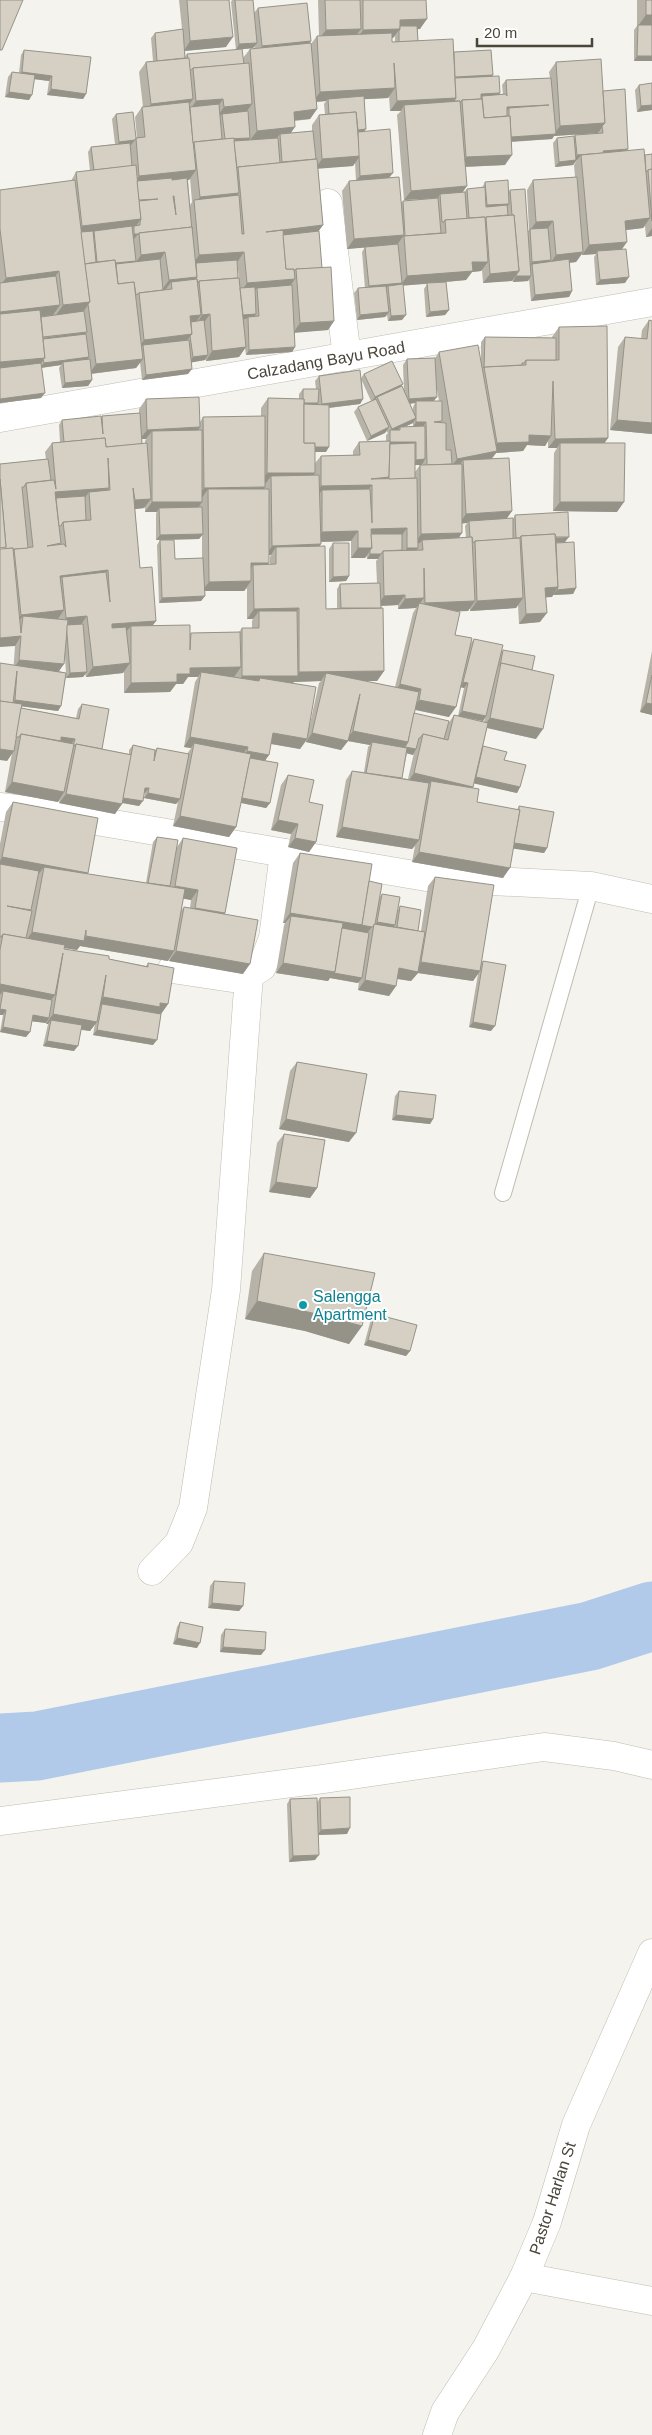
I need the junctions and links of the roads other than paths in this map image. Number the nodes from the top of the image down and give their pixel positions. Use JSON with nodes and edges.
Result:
{"nodes":[{"id":1,"x":328,"y":203,"type":"dead end"},
{"id":2,"x":652,"y":302,"type":"edge"},
{"id":3,"x":347,"y":357,"type":"junction"},
{"id":4,"x":0,"y":418,"type":"edge"},
{"id":5,"x":0,"y":808,"type":"edge"},
{"id":6,"x":284,"y":853,"type":"junction"},
{"id":7,"x":590,"y":886,"type":"junction"},
{"id":8,"x":652,"y":899,"type":"edge"},
{"id":9,"x":172,"y":969,"type":"edge"},
{"id":10,"x":249,"y":975,"type":"junction"},
{"id":11,"x":503,"y":1193,"type":"dead end"},
{"id":12,"x":152,"y":1570,"type":"dead end"},
{"id":13,"x":652,"y":1765,"type":"edge"},
{"id":14,"x":0,"y":1822,"type":"edge"},
{"id":15,"x":652,"y":1953,"type":"edge"},
{"id":16,"x":524,"y":2277,"type":"junction"},
{"id":17,"x":652,"y":2301,"type":"edge"},
{"id":18,"x":437,"y":2435,"type":"edge"}],
"edges":[{"from":1,"to":3,"type":"street"},
{"from":2,"to":3,"type":"street","name":"Calzadang Bayu Road"},
{"from":3,"to":4,"type":"street","name":"Calzadang Bayu Road"},
{"from":5,"to":6,"type":"street"},
{"from":6,"to":7,"type":"street"},
{"from":6,"to":10,"type":"street"},
{"from":7,"to":8,"type":"street"},
{"from":7,"to":11,"type":"lane"},
{"from":9,"to":10,"type":"street"},
{"from":10,"to":12,"type":"street"},
{"from":13,"to":14,"type":"street"},
{"from":15,"to":16,"type":"street","name":"Pastor Harlan St"},
{"from":16,"to":17,"type":"street"},
{"from":16,"to":18,"type":"street","name":"Pastor Harlan St"}]}
